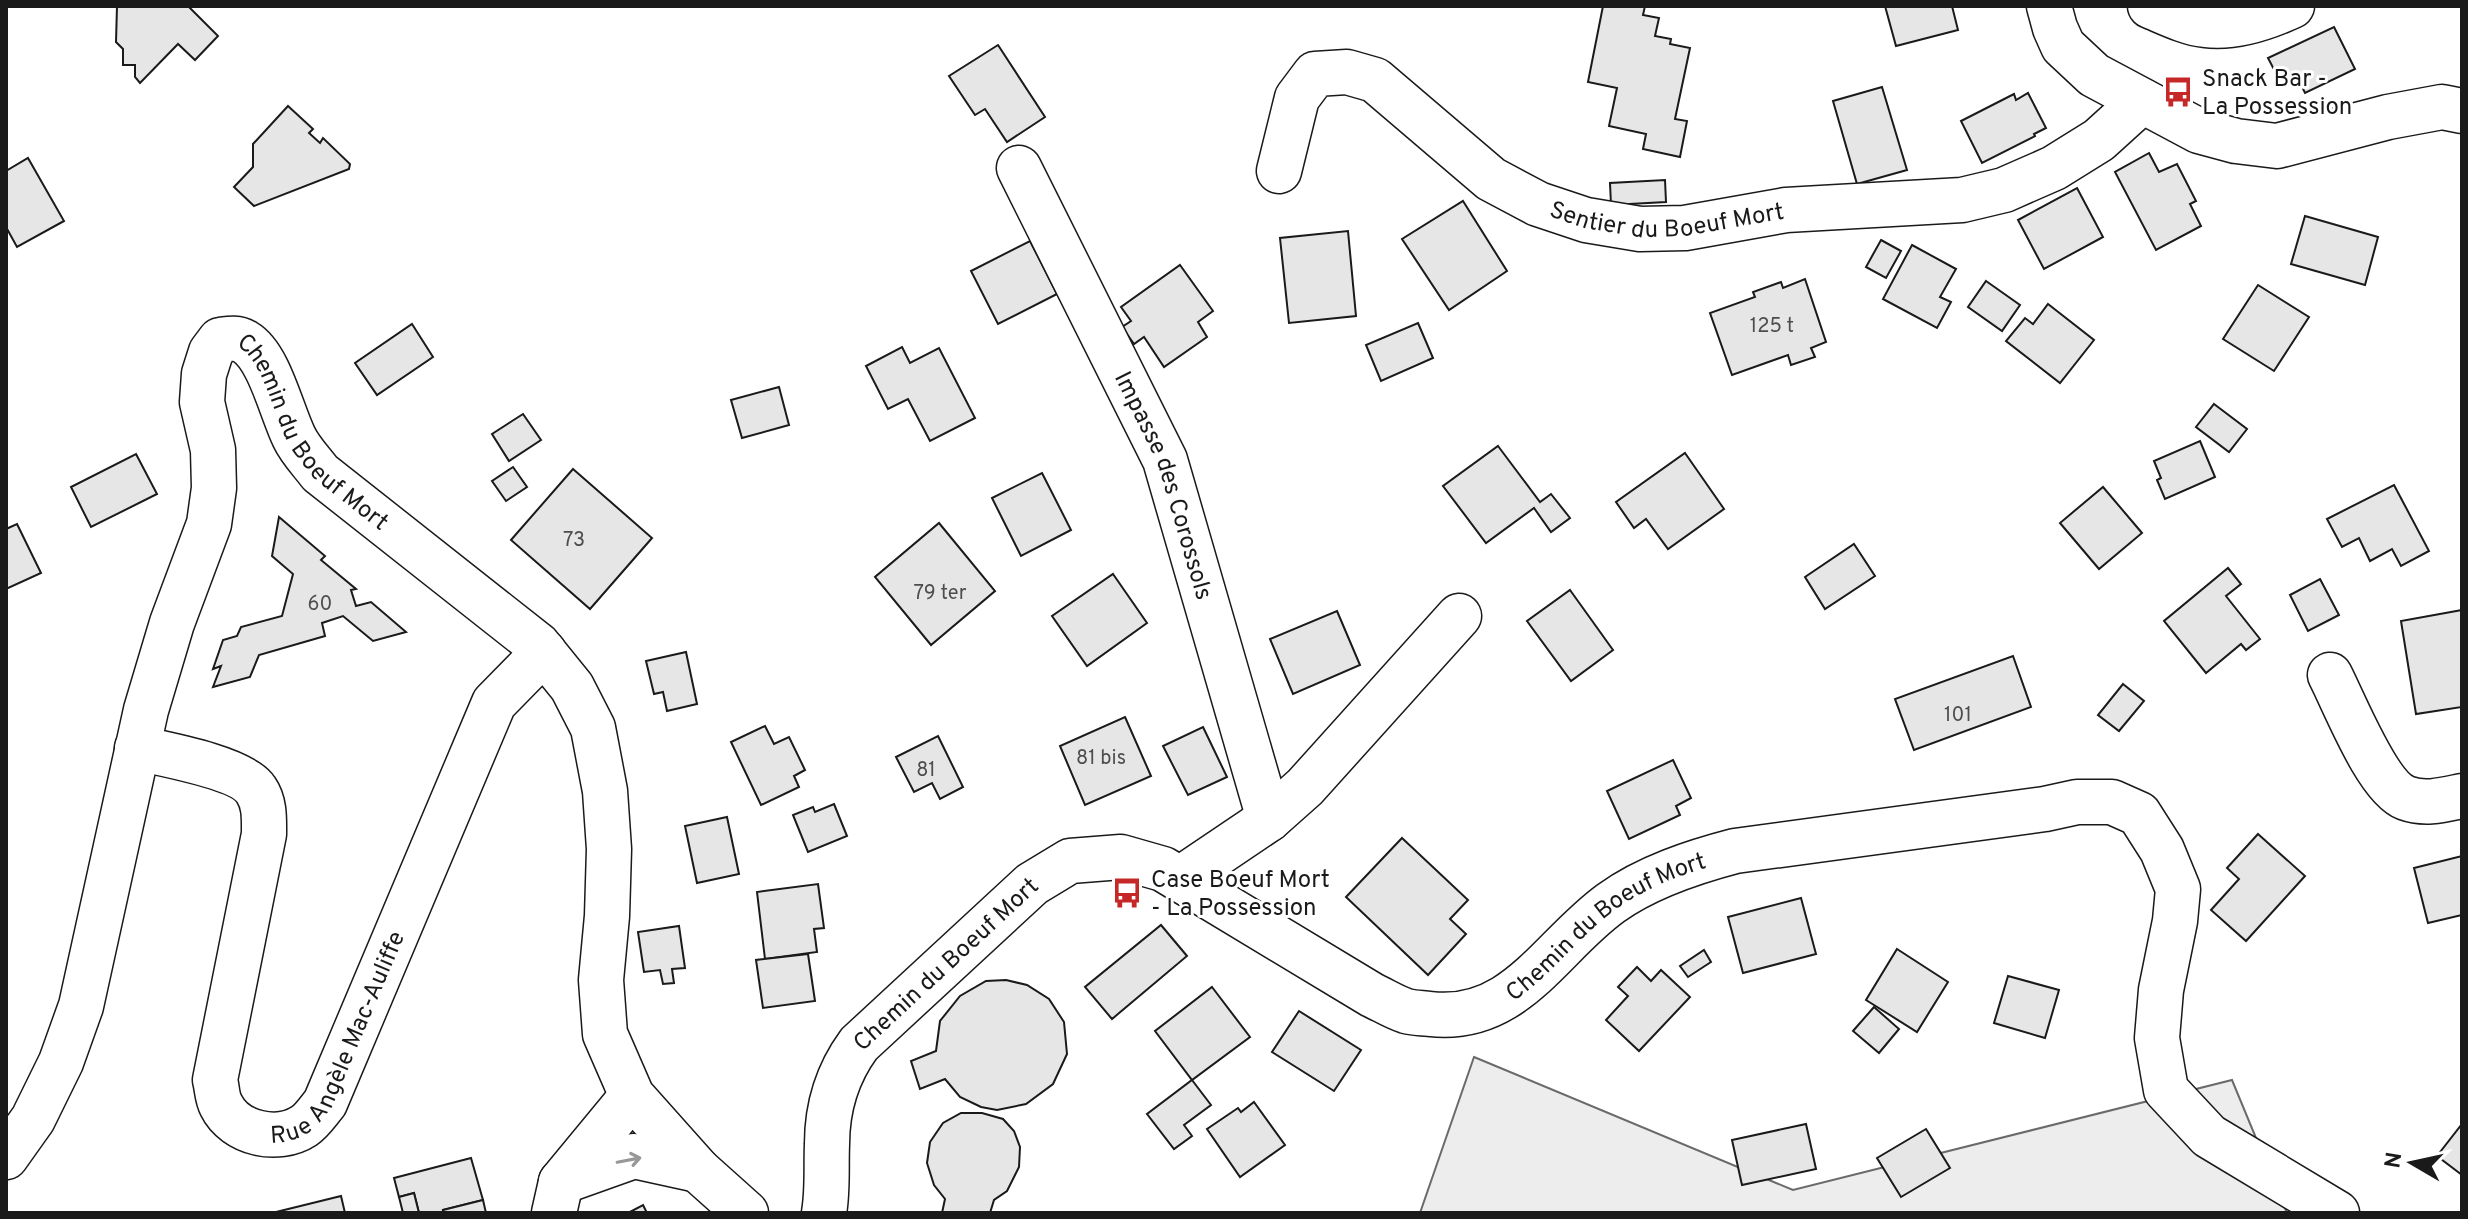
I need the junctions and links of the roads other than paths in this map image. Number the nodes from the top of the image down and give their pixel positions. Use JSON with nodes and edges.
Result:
{"nodes":[{"id":1,"x":2049,"y":6,"type":"edge"},
{"id":2,"x":2150,"y":6,"type":"edge"},
{"id":3,"x":2292,"y":6,"type":"edge"},
{"id":4,"x":2142,"y":101,"type":"junction"},
{"id":5,"x":2462,"y":111,"type":"edge"},
{"id":6,"x":1019,"y":168,"type":"dead end"},
{"id":7,"x":1279,"y":171,"type":"dead end"},
{"id":8,"x":1459,"y":616,"type":"dead end"},
{"id":9,"x":544,"y":652,"type":"junction"},
{"id":10,"x":2330,"y":675,"type":"dead end"},
{"id":11,"x":137,"y":748,"type":"junction"},
{"id":12,"x":2462,"y":796,"type":"edge"},
{"id":13,"x":1269,"y":819,"type":"junction"},
{"id":14,"x":1180,"y":879,"type":"junction"},
{"id":15,"x":632,"y":1096,"type":"junction"},
{"id":16,"x":6,"y":1157,"type":"edge"},
{"id":17,"x":698,"y":1170,"type":"junction"},
{"id":18,"x":558,"y":1197,"type":"edge"},
{"id":19,"x":746,"y":1213,"type":"edge"},
{"id":20,"x":824,"y":1213,"type":"edge"},
{"id":21,"x":2337,"y":1213,"type":"edge"}],
"edges":[{"from":1,"to":4,"type":"street"},
{"from":2,"to":3,"type":"street"},
{"from":4,"to":5,"type":"street"},
{"from":4,"to":7,"type":"street","name":"Sentier du Boeuf Mort"},
{"from":6,"to":13,"type":"street","name":"Impasse des Corossols"},
{"from":8,"to":13,"type":"street"},
{"from":9,"to":11,"type":"street","name":"Chemin du Boeuf Mort"},
{"from":9,"to":11,"type":"street","name":"Rue Angèle Mac-Auliffe"},
{"from":9,"to":15,"type":"street","name":"Chemin du Boeuf Mort"},
{"from":10,"to":12,"type":"street"},
{"from":11,"to":16,"type":"street","name":"Chemin du Boeuf Mort"},
{"from":13,"to":14,"type":"street"},
{"from":14,"to":20,"type":"street","name":"Chemin du Boeuf Mort"},
{"from":14,"to":21,"type":"street","name":"Chemin du Boeuf Mort"},
{"from":15,"to":17,"type":"street","name":"Chemin du Boeuf Mort"},
{"from":15,"to":18,"type":"street"},
{"from":18,"to":17,"type":"street","one_way":true},
{"from":17,"to":19,"type":"street","name":"Chemin du Boeuf Mort"}]}
